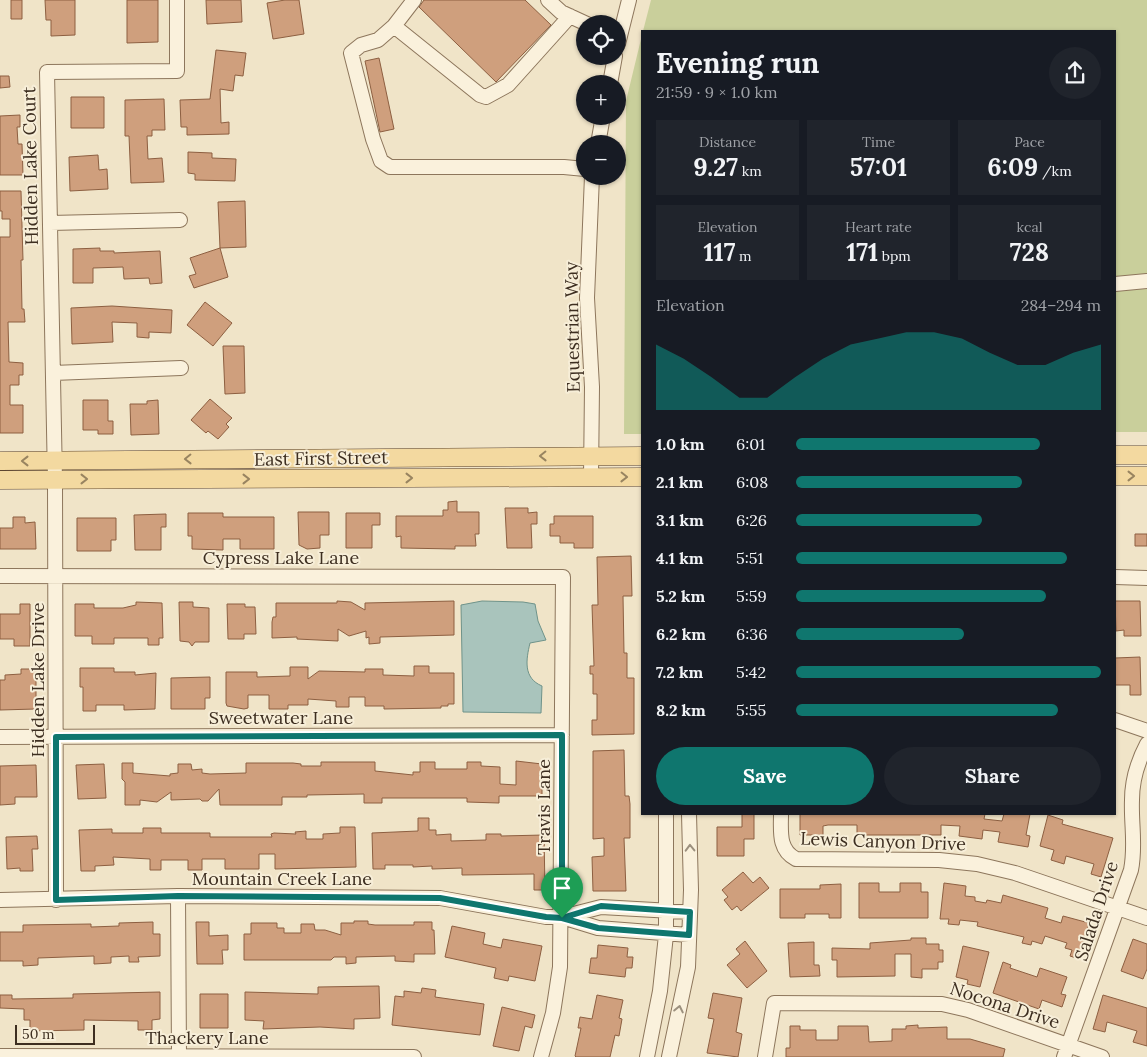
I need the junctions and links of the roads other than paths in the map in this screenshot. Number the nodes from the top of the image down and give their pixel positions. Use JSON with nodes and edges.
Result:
{"nodes":[{"id":1,"x":177,"y":0,"type":"edge"},
{"id":2,"x":414,"y":0,"type":"edge"},
{"id":3,"x":548,"y":0,"type":"edge"},
{"id":4,"x":629,"y":0,"type":"edge"},
{"id":5,"x":625,"y":15,"type":"edge"},
{"id":6,"x":570,"y":16,"type":"junction"},
{"id":7,"x":576,"y":19,"type":"edge"},
{"id":8,"x":394,"y":26,"type":"junction"},
{"id":9,"x":576,"y":168,"type":"edge"},
{"id":10,"x":592,"y":185,"type":"edge"},
{"id":11,"x":180,"y":220,"type":"dead end"},
{"id":12,"x":50,"y":223,"type":"junction"},
{"id":13,"x":1147,"y":281,"type":"edge"},
{"id":14,"x":1116,"y":284,"type":"edge"},
{"id":15,"x":181,"y":368,"type":"dead end"},
{"id":16,"x":53,"y":373,"type":"junction"},
{"id":17,"x":592,"y":455,"type":"junction"},
{"id":18,"x":1116,"y":455,"type":"edge"},
{"id":19,"x":1147,"y":455,"type":"edge"},
{"id":20,"x":641,"y":456,"type":"edge"},
{"id":21,"x":0,"y":461,"type":"edge"},
{"id":22,"x":54,"y":461,"type":"junction"},
{"id":23,"x":1116,"y":476,"type":"edge"},
{"id":24,"x":1147,"y":476,"type":"edge"},
{"id":25,"x":591,"y":477,"type":"junction"},
{"id":26,"x":641,"y":477,"type":"edge"},
{"id":27,"x":0,"y":480,"type":"edge"},
{"id":28,"x":55,"y":480,"type":"junction"},
{"id":29,"x":0,"y":576,"type":"edge"},
{"id":30,"x":55,"y":576,"type":"junction"},
{"id":31,"x":562,"y":577,"type":"joint"},
{"id":32,"x":1116,"y":577,"type":"edge"},
{"id":33,"x":1147,"y":578,"type":"edge"},
{"id":34,"x":1116,"y":720,"type":"edge"},
{"id":35,"x":1147,"y":731,"type":"edge"},
{"id":36,"x":562,"y":735,"type":"junction"},
{"id":37,"x":0,"y":737,"type":"edge"},
{"id":38,"x":56,"y":737,"type":"junction"},
{"id":39,"x":1147,"y":744,"type":"edge"},
{"id":40,"x":666,"y":815,"type":"edge"},
{"id":41,"x":689,"y":815,"type":"edge"},
{"id":42,"x":781,"y":815,"type":"edge"},
{"id":43,"x":178,"y":896,"type":"junction"},
{"id":44,"x":0,"y":900,"type":"edge"},
{"id":45,"x":56,"y":900,"type":"junction"},
{"id":46,"x":1118,"y":908,"type":"junction"},
{"id":47,"x":666,"y":911,"type":"junction"},
{"id":48,"x":690,"y":912,"type":"junction"},
{"id":49,"x":562,"y":918,"type":"junction"},
{"id":50,"x":1147,"y":918,"type":"edge"},
{"id":51,"x":666,"y":934,"type":"junction"},
{"id":52,"x":689,"y":935,"type":"junction"},
{"id":53,"x":1066,"y":1051,"type":"edge"},
{"id":54,"x":0,"y":1056,"type":"edge"},
{"id":55,"x":179,"y":1056,"type":"junction"},
{"id":56,"x":414,"y":1057,"type":"edge"},
{"id":57,"x":541,"y":1057,"type":"edge"},
{"id":58,"x":647,"y":1057,"type":"edge"},
{"id":59,"x":669,"y":1057,"type":"edge"},
{"id":60,"x":765,"y":1057,"type":"edge"},
{"id":61,"x":1102,"y":1057,"type":"edge"}],
"edges":[{"from":1,"to":12,"type":"street","name":"Hidden Lake Court"},
{"from":2,"to":8,"type":"street"},
{"from":3,"to":6,"type":"street"},
{"from":4,"to":5,"type":"street"},
{"from":6,"to":7,"type":"street"},
{"from":6,"to":8,"type":"street"},
{"from":8,"to":9,"type":"street"},
{"from":10,"to":17,"type":"street","name":"Equestrian Way"},
{"from":11,"to":12,"type":"street"},
{"from":12,"to":16,"type":"street","name":"Hidden Lake Court"},
{"from":13,"to":14,"type":"street"},
{"from":15,"to":16,"type":"street"},
{"from":16,"to":22,"type":"street","name":"Hidden Lake Court"},
{"from":17,"to":20,"type":"main road","name":"East First Street"},
{"from":17,"to":22,"type":"main road","name":"East First Street","one_way":true},
{"from":17,"to":25,"type":"street","name":"Equestrian Way"},
{"from":18,"to":19,"type":"main road"},
{"from":22,"to":21,"type":"main road","name":"East First Street","one_way":true},
{"from":22,"to":28,"type":"street","name":"Hidden Lake Drive"},
{"from":23,"to":24,"type":"main road","one_way":true},
{"from":25,"to":26,"type":"main road","name":"East First Street","one_way":true},
{"from":28,"to":25,"type":"main road","name":"East First Street","one_way":true},
{"from":27,"to":28,"type":"main road","name":"East First Street"},
{"from":28,"to":30,"type":"street","name":"Hidden Lake Drive"},
{"from":29,"to":30,"type":"street","name":"Cypress Lake Lane"},
{"from":30,"to":31,"type":"street","name":"Cypress Lake Lane"},
{"from":30,"to":38,"type":"street","name":"Hidden Lake Drive"},
{"from":31,"to":36,"type":"street","name":"Travis Lane"},
{"from":32,"to":33,"type":"street"},
{"from":34,"to":35,"type":"street"},
{"from":36,"to":38,"type":"street","name":"Sweetwater Lane"},
{"from":36,"to":49,"type":"street","name":"Travis Lane"},
{"from":37,"to":38,"type":"street","name":"Sweetwater Lane"},
{"from":38,"to":45,"type":"street","name":"Hidden Lake Drive"},
{"from":39,"to":46,"type":"street","name":"Salada Drive"},
{"from":40,"to":47,"type":"street"},
{"from":48,"to":41,"type":"street","one_way":true},
{"from":42,"to":46,"type":"street","name":"Lewis Canyon Drive"},
{"from":43,"to":45,"type":"street","name":"Mountain Creek Lane"},
{"from":43,"to":49,"type":"street","name":"Mountain Creek Lane"},
{"from":43,"to":55,"type":"street"},
{"from":44,"to":45,"type":"street","name":"Mountain Creek Lane"},
{"from":46,"to":50,"type":"street","name":"Lewis Canyon Drive"},
{"from":46,"to":53,"type":"street","name":"Salada Drive"},
{"from":47,"to":48,"type":"street","name":"Mountain Creek Lane"},
{"from":47,"to":49,"type":"street","name":"Mountain Creek Lane"},
{"from":47,"to":51,"type":"street"},
{"from":48,"to":52,"type":"street"},
{"from":49,"to":51,"type":"street","name":"Mountain Creek Lane"},
{"from":49,"to":57,"type":"street"},
{"from":51,"to":52,"type":"street","name":"Mountain Creek Lane"},
{"from":51,"to":58,"type":"street"},
{"from":59,"to":52,"type":"street","one_way":true},
{"from":53,"to":60,"type":"street","name":"Nocona Drive"},
{"from":53,"to":61,"type":"street","name":"Nocona Drive"},
{"from":54,"to":55,"type":"street","name":"Thackery Lane"},
{"from":55,"to":56,"type":"street","name":"Thackery Lane"}]}
